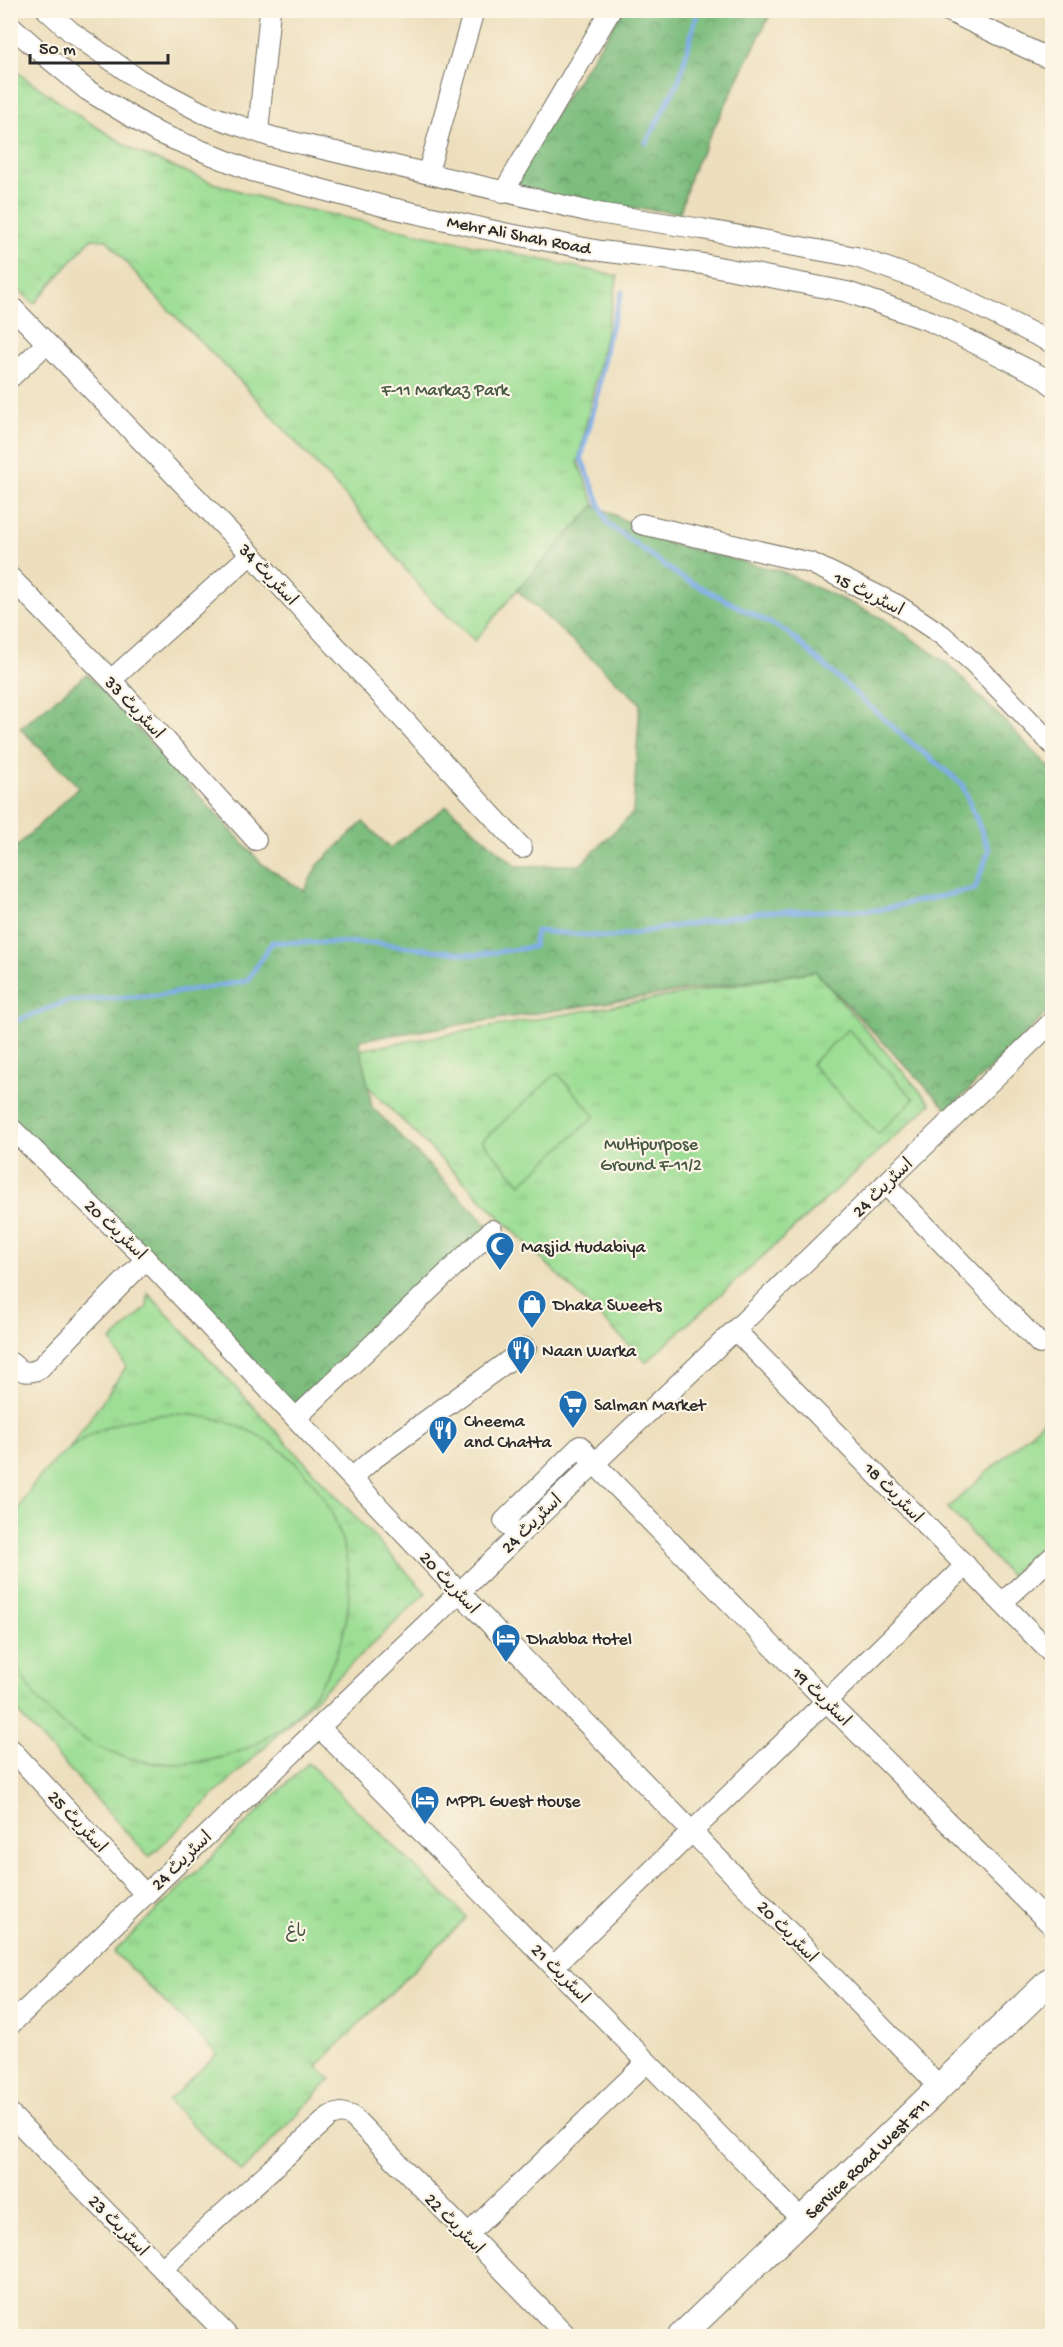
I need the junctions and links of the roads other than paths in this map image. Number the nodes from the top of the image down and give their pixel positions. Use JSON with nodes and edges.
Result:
{"nodes":[{"id":1,"x":47,"y":10,"type":"edge"},
{"id":2,"x":270,"y":10,"type":"edge"},
{"id":3,"x":474,"y":10,"type":"edge"},
{"id":4,"x":611,"y":10,"type":"edge"},
{"id":5,"x":946,"y":10,"type":"edge"},
{"id":6,"x":10,"y":25,"type":"edge"},
{"id":7,"x":1053,"y":60,"type":"edge"},
{"id":8,"x":258,"y":132,"type":"junction"},
{"id":9,"x":428,"y":172,"type":"junction"},
{"id":10,"x":503,"y":193,"type":"junction"},
{"id":11,"x":10,"y":305,"type":"edge"},
{"id":12,"x":47,"y":343,"type":"junction"},
{"id":13,"x":1053,"y":343,"type":"edge"},
{"id":14,"x":10,"y":378,"type":"edge"},
{"id":15,"x":1053,"y":385,"type":"edge"},
{"id":16,"x":641,"y":524,"type":"dead end"},
{"id":17,"x":251,"y":554,"type":"junction"},
{"id":18,"x":10,"y":577,"type":"edge"},
{"id":19,"x":111,"y":680,"type":"junction"},
{"id":20,"x":1053,"y":744,"type":"edge"},
{"id":21,"x":256,"y":840,"type":"dead end"},
{"id":22,"x":522,"y":848,"type":"dead end"},
{"id":23,"x":1049,"y":1032,"type":"edge"},
{"id":24,"x":10,"y":1127,"type":"edge"},
{"id":25,"x":885,"y":1184,"type":"junction"},
{"id":26,"x":492,"y":1230,"type":"dead end"},
{"id":27,"x":146,"y":1259,"type":"junction"},
{"id":28,"x":735,"y":1330,"type":"junction"},
{"id":29,"x":1040,"y":1344,"type":"dead end"},
{"id":30,"x":526,"y":1348,"type":"dead end"},
{"id":31,"x":10,"y":1362,"type":"edge"},
{"id":32,"x":296,"y":1418,"type":"junction"},
{"id":33,"x":594,"y":1463,"type":"junction"},
{"id":34,"x":353,"y":1477,"type":"junction"},
{"id":35,"x":1053,"y":1557,"type":"edge"},
{"id":36,"x":966,"y":1565,"type":"junction"},
{"id":37,"x":459,"y":1592,"type":"junction"},
{"id":38,"x":1003,"y":1602,"type":"junction"},
{"id":39,"x":1053,"y":1654,"type":"edge"},
{"id":40,"x":825,"y":1700,"type":"junction"},
{"id":41,"x":319,"y":1727,"type":"junction"},
{"id":42,"x":10,"y":1748,"type":"edge"},
{"id":43,"x":691,"y":1832,"type":"junction"},
{"id":44,"x":145,"y":1894,"type":"junction"},
{"id":45,"x":1053,"y":1926,"type":"edge"},
{"id":46,"x":554,"y":1966,"type":"junction"},
{"id":47,"x":1053,"y":1979,"type":"edge"},
{"id":48,"x":10,"y":2025,"type":"edge"},
{"id":49,"x":646,"y":2063,"type":"junction"},
{"id":50,"x":941,"y":2088,"type":"junction"},
{"id":51,"x":10,"y":2114,"type":"edge"},
{"id":52,"x":802,"y":2220,"type":"junction"},
{"id":53,"x":467,"y":2235,"type":"junction"},
{"id":54,"x":162,"y":2269,"type":"junction"},
{"id":55,"x":228,"y":2337,"type":"edge"},
{"id":56,"x":567,"y":2337,"type":"edge"},
{"id":57,"x":681,"y":2337,"type":"edge"}],
"edges":[{"from":1,"to":8,"type":"street","name":"Mehr Ali Shah Road"},
{"from":2,"to":8,"type":"street"},
{"from":3,"to":9,"type":"street"},
{"from":4,"to":10,"type":"street"},
{"from":5,"to":7,"type":"street"},
{"from":6,"to":15,"type":"street","name":"Mehr Ali Shah Road"},
{"from":8,"to":9,"type":"street","name":"Mehr Ali Shah Road"},
{"from":9,"to":10,"type":"street","name":"Mehr Ali Shah Road"},
{"from":10,"to":13,"type":"street","name":"Mehr Ali Shah Road"},
{"from":11,"to":12,"type":"street","name":"اسٹریٹ 34"},
{"from":12,"to":14,"type":"street"},
{"from":12,"to":17,"type":"street","name":"اسٹریٹ 34"},
{"from":16,"to":20,"type":"street","name":"اسٹریٹ 15"},
{"from":17,"to":19,"type":"street"},
{"from":17,"to":22,"type":"street","name":"اسٹریٹ 34"},
{"from":18,"to":19,"type":"street","name":"اسٹریٹ 33"},
{"from":19,"to":21,"type":"street","name":"اسٹریٹ 33"},
{"from":23,"to":25,"type":"street","name":"اسٹریٹ 24"},
{"from":24,"to":27,"type":"street","name":"اسٹریٹ 20"},
{"from":25,"to":28,"type":"street","name":"اسٹریٹ 24"},
{"from":25,"to":29,"type":"street"},
{"from":26,"to":32,"type":"street"},
{"from":27,"to":31,"type":"street"},
{"from":27,"to":32,"type":"street","name":"اسٹریٹ 20"},
{"from":28,"to":33,"type":"street","name":"اسٹریٹ 24"},
{"from":28,"to":36,"type":"street","name":"اسٹریٹ 18"},
{"from":30,"to":34,"type":"street"},
{"from":32,"to":34,"type":"street","name":"اسٹریٹ 20"},
{"from":33,"to":37,"type":"street","name":"اسٹریٹ 24"},
{"from":33,"to":40,"type":"street","name":"اسٹریٹ 19"},
{"from":34,"to":37,"type":"street","name":"اسٹریٹ 20"},
{"from":35,"to":38,"type":"street"},
{"from":36,"to":38,"type":"street","name":"اسٹریٹ 18"},
{"from":36,"to":40,"type":"street"},
{"from":37,"to":41,"type":"street","name":"اسٹریٹ 24"},
{"from":37,"to":43,"type":"street","name":"اسٹریٹ 20"},
{"from":38,"to":39,"type":"street","name":"اسٹریٹ 18"},
{"from":40,"to":43,"type":"street"},
{"from":40,"to":45,"type":"street","name":"اسٹریٹ 19"},
{"from":41,"to":44,"type":"street","name":"اسٹریٹ 24"},
{"from":41,"to":46,"type":"street","name":"اسٹریٹ 21"},
{"from":42,"to":44,"type":"street","name":"اسٹریٹ 25"},
{"from":43,"to":46,"type":"street"},
{"from":43,"to":50,"type":"street","name":"اسٹریٹ 20"},
{"from":44,"to":48,"type":"street","name":"اسٹریٹ 24"},
{"from":46,"to":49,"type":"street","name":"اسٹریٹ 21"},
{"from":47,"to":50,"type":"main road","name":"Service Road West F11"},
{"from":49,"to":52,"type":"street","name":"اسٹریٹ 21"},
{"from":49,"to":53,"type":"street"},
{"from":50,"to":52,"type":"main road","name":"Service Road West F11"},
{"from":51,"to":54,"type":"street","name":"اسٹریٹ 23"},
{"from":52,"to":57,"type":"main road","name":"Service Road West F11"},
{"from":53,"to":54,"type":"street","name":"اسٹریٹ 22"},
{"from":53,"to":56,"type":"street","name":"اسٹریٹ 22"},
{"from":54,"to":55,"type":"street","name":"اسٹریٹ 23"}]}
